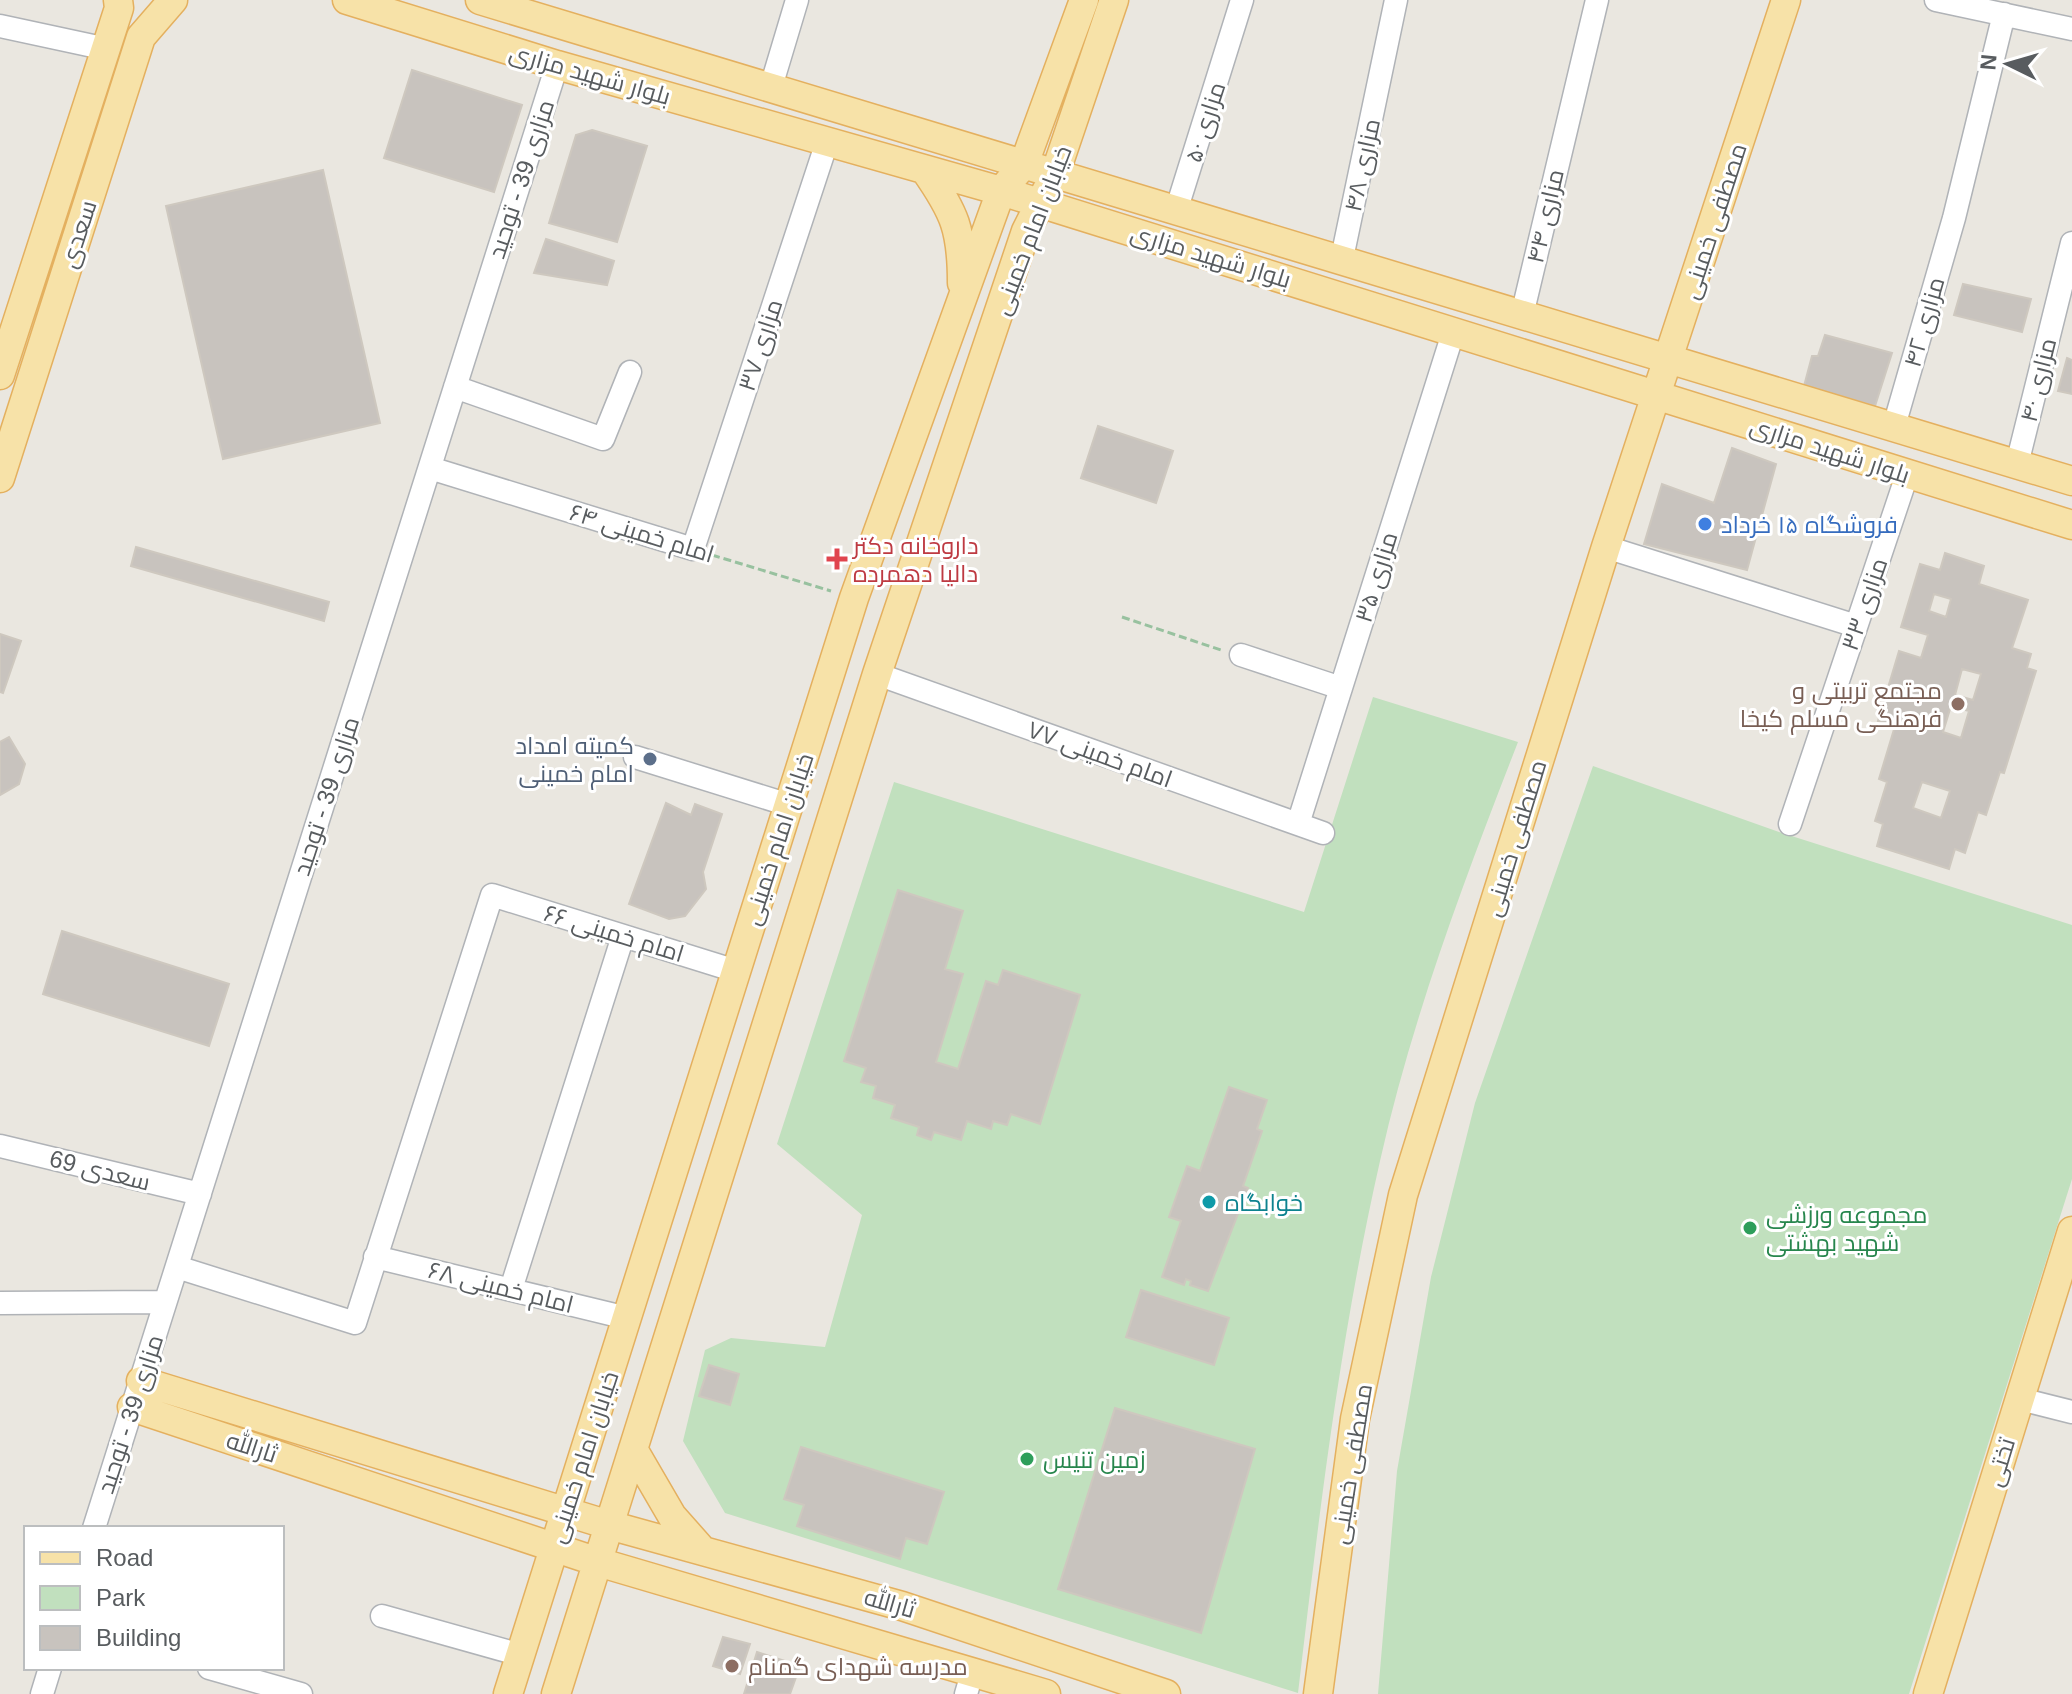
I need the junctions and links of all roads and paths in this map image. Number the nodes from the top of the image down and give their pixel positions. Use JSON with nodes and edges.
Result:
{"nodes":[{"id":1,"x":118,"y":0,"type":"edge"},
{"id":2,"x":173,"y":0,"type":"edge"},
{"id":3,"x":347,"y":0,"type":"edge"},
{"id":4,"x":480,"y":0,"type":"edge"},
{"id":5,"x":797,"y":0,"type":"edge"},
{"id":6,"x":1084,"y":0,"type":"edge"},
{"id":7,"x":1114,"y":0,"type":"edge"},
{"id":8,"x":1242,"y":0,"type":"edge"},
{"id":9,"x":1396,"y":0,"type":"edge"},
{"id":10,"x":1597,"y":0,"type":"edge"},
{"id":11,"x":1786,"y":0,"type":"edge"},
{"id":12,"x":1936,"y":0,"type":"edge"},
{"id":13,"x":2033,"y":10,"type":"edge"},
{"id":14,"x":2004,"y":14,"type":"junction"},
{"id":15,"x":0,"y":26,"type":"edge"},
{"id":16,"x":2072,"y":29,"type":"edge"},
{"id":17,"x":107,"y":49,"type":"junction"},
{"id":18,"x":557,"y":65,"type":"junction"},
{"id":19,"x":770,"y":90,"type":"junction"},
{"id":20,"x":827,"y":142,"type":"junction"},
{"id":21,"x":1024,"y":164,"type":"junction"},
{"id":22,"x":925,"y":170,"type":"junction"},
{"id":23,"x":1055,"y":174,"type":"junction"},
{"id":24,"x":1001,"y":191,"type":"junction"},
{"id":25,"x":1039,"y":204,"type":"junction"},
{"id":26,"x":1176,"y":211,"type":"junction"},
{"id":27,"x":2071,"y":246,"type":"edge"},
{"id":28,"x":1342,"y":258,"type":"junction"},
{"id":29,"x":962,"y":300,"type":"junction"},
{"id":30,"x":1522,"y":315,"type":"junction"},
{"id":31,"x":1454,"y":330,"type":"junction"},
{"id":32,"x":6,"y":339,"type":"edge"},
{"id":33,"x":1669,"y":358,"type":"junction"},
{"id":34,"x":630,"y":372,"type":"dead end"},
{"id":35,"x":0,"y":375,"type":"edge"},
{"id":36,"x":455,"y":387,"type":"junction"},
{"id":37,"x":1656,"y":393,"type":"junction"},
{"id":38,"x":1894,"y":426,"type":"junction"},
{"id":39,"x":2017,"y":464,"type":"junction"},
{"id":40,"x":430,"y":468,"type":"junction"},
{"id":41,"x":1907,"y":475,"type":"junction"},
{"id":42,"x":0,"y":478,"type":"edge"},
{"id":43,"x":2072,"y":481,"type":"edge"},
{"id":44,"x":2072,"y":525,"type":"edge"},
{"id":45,"x":1606,"y":547,"type":"junction"},
{"id":46,"x":693,"y":549,"type":"junction"},
{"id":47,"x":854,"y":598,"type":"junction"},
{"id":48,"x":1122,"y":617,"type":"dead end"},
{"id":49,"x":1856,"y":626,"type":"junction"},
{"id":50,"x":1241,"y":655,"type":"joint"},
{"id":51,"x":877,"y":674,"type":"junction"},
{"id":52,"x":1341,"y":688,"type":"junction"},
{"id":53,"x":635,"y":757,"type":"dead end"},
{"id":54,"x":789,"y":805,"type":"junction"},
{"id":55,"x":1298,"y":824,"type":"junction"},
{"id":56,"x":1790,"y":824,"type":"dead end"},
{"id":57,"x":1323,"y":833,"type":"dead end"},
{"id":58,"x":623,"y":936,"type":"junction"},
{"id":59,"x":736,"y":971,"type":"junction"},
{"id":60,"x":0,"y":1146,"type":"edge"},
{"id":61,"x":200,"y":1194,"type":"junction"},
{"id":62,"x":2072,"y":1231,"type":"edge"},
{"id":63,"x":375,"y":1257,"type":"junction"},
{"id":64,"x":177,"y":1267,"type":"junction"},
{"id":65,"x":511,"y":1289,"type":"junction"},
{"id":66,"x":165,"y":1302,"type":"junction"},
{"id":67,"x":0,"y":1303,"type":"edge"},
{"id":68,"x":627,"y":1318,"type":"junction"},
{"id":69,"x":136,"y":1394,"type":"junction"},
{"id":70,"x":2020,"y":1399,"type":"junction"},
{"id":71,"x":2072,"y":1412,"type":"edge"},
{"id":72,"x":633,"y":1449,"type":"junction"},
{"id":73,"x":566,"y":1510,"type":"junction"},
{"id":74,"x":609,"y":1525,"type":"junction"},
{"id":75,"x":95,"y":1526,"type":"edge"},
{"id":76,"x":555,"y":1547,"type":"junction"},
{"id":77,"x":704,"y":1552,"type":"junction"},
{"id":78,"x":598,"y":1562,"type":"junction"},
{"id":79,"x":382,"y":1616,"type":"dead end"},
{"id":80,"x":521,"y":1655,"type":"junction"},
{"id":81,"x":49,"y":1670,"type":"edge"},
{"id":82,"x":216,"y":1670,"type":"edge"},
{"id":83,"x":970,"y":1682,"type":"edge"},
{"id":84,"x":42,"y":1694,"type":"edge"},
{"id":85,"x":301,"y":1694,"type":"edge"},
{"id":86,"x":508,"y":1694,"type":"edge"},
{"id":87,"x":556,"y":1694,"type":"edge"},
{"id":88,"x":1046,"y":1694,"type":"edge"},
{"id":89,"x":1166,"y":1694,"type":"edge"},
{"id":90,"x":1318,"y":1694,"type":"edge"},
{"id":91,"x":1928,"y":1694,"type":"edge"}],
"edges":[{"from":1,"to":17,"type":"main road","name":"سعدی"},
{"from":2,"to":42,"type":"main road","name":"سعدی"},
{"from":3,"to":18,"type":"main road","name":"بلوار شهید مزاری"},
{"from":4,"to":19,"type":"main road","name":"بلوار شهید مزاری"},
{"from":5,"to":19,"type":"street"},
{"from":6,"to":21,"type":"main road","name":"خیابان امام خمینی"},
{"from":7,"to":23,"type":"main road","name":"خیابان امام خمینی"},
{"from":8,"to":26,"type":"street","name":"مزاری ۵۰"},
{"from":9,"to":28,"type":"street","name":"مزاری ۴۸"},
{"from":10,"to":30,"type":"street","name":"مزاری ۴۴"},
{"from":11,"to":33,"type":"main road","name":"مصطفی خمینی"},
{"from":12,"to":14,"type":"street"},
{"from":13,"to":14,"type":"street"},
{"from":13,"to":16,"type":"street"},
{"from":14,"to":38,"type":"street","name":"مزاری ۴۲"},
{"from":15,"to":17,"type":"street"},
{"from":17,"to":32,"type":"main road","name":"سعدی"},
{"from":18,"to":20,"type":"main road","name":"بلوار شهید مزاری"},
{"from":18,"to":36,"type":"street","name":"مزاری 39 - توحید"},
{"from":19,"to":21,"type":"main road","name":"بلوار شهید مزاری"},
{"from":20,"to":22,"type":"main road","name":"بلوار شهید مزاری"},
{"from":20,"to":46,"type":"street","name":"مزاری ۳۷"},
{"from":21,"to":23,"type":"main road","name":"بلوار شهید مزاری"},
{"from":21,"to":24,"type":"main road","name":"خیابان امام خمینی"},
{"from":22,"to":24,"type":"main road","name":"بلوار شهید مزاری"},
{"from":22,"to":29,"type":"main road"},
{"from":23,"to":25,"type":"main road","name":"خیابان امام خمینی"},
{"from":23,"to":26,"type":"main road","name":"بلوار شهید مزاری"},
{"from":24,"to":25,"type":"main road","name":"بلوار شهید مزاری"},
{"from":24,"to":29,"type":"main road","name":"خیابان امام خمینی"},
{"from":25,"to":31,"type":"main road","name":"بلوار شهید مزاری"},
{"from":25,"to":51,"type":"main road","name":"خیابان امام خمینی"},
{"from":26,"to":28,"type":"main road","name":"بلوار شهید مزاری"},
{"from":27,"to":39,"type":"street","name":"مزاری ۴۰"},
{"from":28,"to":30,"type":"main road","name":"بلوار شهید مزاری"},
{"from":29,"to":47,"type":"main road","name":"خیابان امام خمینی"},
{"from":30,"to":33,"type":"main road","name":"بلوار شهید مزاری"},
{"from":31,"to":37,"type":"main road","name":"بلوار شهید مزاری"},
{"from":31,"to":52,"type":"street","name":"مزاری ۳۵"},
{"from":32,"to":35,"type":"main road","name":"سعدی"},
{"from":33,"to":37,"type":"main road","name":"مصطفی خمینی"},
{"from":33,"to":38,"type":"main road","name":"بلوار شهید مزاری"},
{"from":34,"to":36,"type":"street"},
{"from":36,"to":40,"type":"street","name":"مزاری 39 - توحید"},
{"from":37,"to":41,"type":"main road","name":"بلوار شهید مزاری"},
{"from":37,"to":45,"type":"main road","name":"مصطفی خمینی"},
{"from":38,"to":39,"type":"main road","name":"بلوار شهید مزاری"},
{"from":39,"to":43,"type":"main road","name":"بلوار شهید مزاری"},
{"from":40,"to":46,"type":"street","name":"امام خمینی ۶۴"},
{"from":40,"to":61,"type":"street","name":"مزاری 39 - توحید"},
{"from":41,"to":44,"type":"main road","name":"بلوار شهید مزاری"},
{"from":41,"to":49,"type":"street","name":"مزاری ۳۳"},
{"from":45,"to":49,"type":"street"},
{"from":45,"to":90,"type":"main road","name":"مصطفی خمینی"},
{"from":46,"to":47,"type":"path","name":"امام خمینی ۶۴"},
{"from":47,"to":54,"type":"main road","name":"خیابان امام خمینی"},
{"from":48,"to":50,"type":"path"},
{"from":49,"to":56,"type":"street","name":"مزاری ۳۳"},
{"from":50,"to":52,"type":"street"},
{"from":51,"to":55,"type":"street","name":"امام خمینی ۷۷"},
{"from":51,"to":72,"type":"main road","name":"خیابان امام خمینی"},
{"from":52,"to":55,"type":"street","name":"مزاری ۳۵"},
{"from":53,"to":54,"type":"street"},
{"from":54,"to":59,"type":"main road","name":"خیابان امام خمینی"},
{"from":55,"to":57,"type":"street","name":"امام خمینی ۷۷"},
{"from":58,"to":59,"type":"street","name":"امام خمینی ۶۶"},
{"from":58,"to":63,"type":"street","name":"امام خمینی ۶۶"},
{"from":58,"to":65,"type":"street"},
{"from":59,"to":68,"type":"main road","name":"خیابان امام خمینی"},
{"from":60,"to":61,"type":"street","name":"سعدی 69"},
{"from":61,"to":64,"type":"street","name":"مزاری 39 - توحید"},
{"from":62,"to":70,"type":"main road","name":"تختی"},
{"from":63,"to":64,"type":"street"},
{"from":63,"to":65,"type":"street","name":"امام خمینی ۶۸"},
{"from":64,"to":66,"type":"street","name":"مزاری 39 - توحید"},
{"from":65,"to":68,"type":"street","name":"امام خمینی ۶۸"},
{"from":66,"to":67,"type":"street"},
{"from":66,"to":69,"type":"street","name":"مزاری 39 - توحید"},
{"from":68,"to":73,"type":"main road","name":"خیابان امام خمینی"},
{"from":69,"to":73,"type":"main road","name":"ثارالله"},
{"from":69,"to":75,"type":"street","name":"مزاری 39 - توحید"},
{"from":69,"to":76,"type":"main road","name":"ثارالله"},
{"from":70,"to":71,"type":"street"},
{"from":70,"to":91,"type":"main road","name":"تختی"},
{"from":72,"to":74,"type":"main road","name":"خیابان امام خمینی"},
{"from":72,"to":77,"type":"main road"},
{"from":73,"to":74,"type":"main road","name":"ثارالله"},
{"from":73,"to":76,"type":"main road","name":"خیابان امام خمینی"},
{"from":74,"to":77,"type":"main road","name":"ثارالله"},
{"from":74,"to":78,"type":"main road","name":"خیابان امام خمینی"},
{"from":76,"to":78,"type":"main road","name":"ثارالله"},
{"from":76,"to":80,"type":"main road","name":"خیابان امام خمینی"},
{"from":77,"to":89,"type":"main road","name":"ثارالله"},
{"from":78,"to":83,"type":"main road","name":"ثارالله"},
{"from":78,"to":87,"type":"main road","name":"خیابان امام خمینی"},
{"from":79,"to":80,"type":"street"},
{"from":80,"to":86,"type":"main road","name":"خیابان امام خمینی"},
{"from":81,"to":84,"type":"street"},
{"from":82,"to":85,"type":"street"},
{"from":83,"to":88,"type":"main road","name":"ثارالله"}]}
